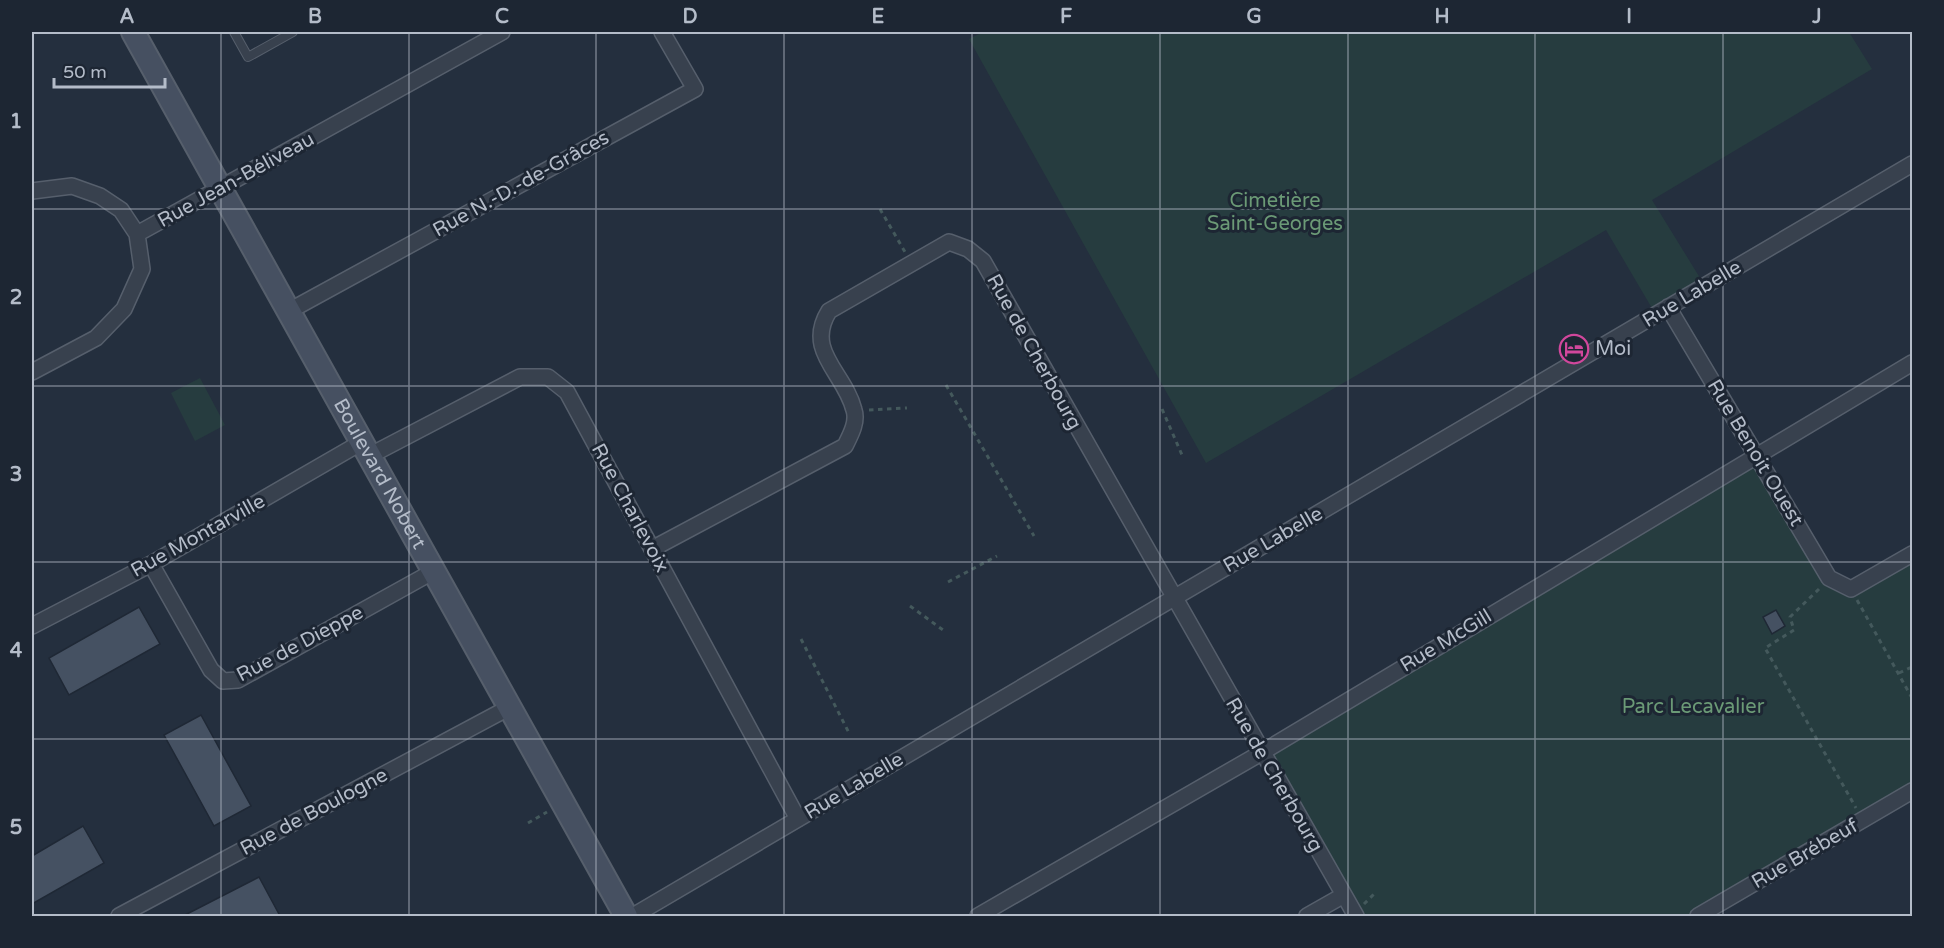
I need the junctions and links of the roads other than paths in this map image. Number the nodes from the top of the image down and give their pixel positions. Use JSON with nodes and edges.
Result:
{"nodes":[{"id":1,"x":133,"y":32,"type":"edge"},
{"id":2,"x":234,"y":32,"type":"edge"},
{"id":3,"x":293,"y":32,"type":"edge"},
{"id":4,"x":502,"y":32,"type":"edge"},
{"id":5,"x":662,"y":32,"type":"edge"},
{"id":6,"x":1912,"y":164,"type":"edge"},
{"id":7,"x":221,"y":188,"type":"junction"},
{"id":8,"x":32,"y":191,"type":"edge"},
{"id":9,"x":137,"y":234,"type":"junction"},
{"id":10,"x":1668,"y":308,"type":"junction"},
{"id":11,"x":289,"y":311,"type":"junction"},
{"id":12,"x":1912,"y":363,"type":"edge"},
{"id":13,"x":32,"y":372,"type":"edge"},
{"id":14,"x":366,"y":449,"type":"junction"},
{"id":15,"x":1756,"y":455,"type":"junction"},
{"id":16,"x":652,"y":549,"type":"junction"},
{"id":17,"x":1912,"y":554,"type":"edge"},
{"id":18,"x":151,"y":564,"type":"junction"},
{"id":19,"x":434,"y":571,"type":"junction"},
{"id":20,"x":1174,"y":598,"type":"junction"},
{"id":21,"x":32,"y":626,"type":"edge"},
{"id":22,"x":510,"y":707,"type":"junction"},
{"id":23,"x":1261,"y":753,"type":"junction"},
{"id":24,"x":1912,"y":791,"type":"edge"},
{"id":25,"x":798,"y":819,"type":"junction"},
{"id":26,"x":1344,"y":895,"type":"junction"},
{"id":27,"x":119,"y":916,"type":"edge"},
{"id":28,"x":626,"y":916,"type":"edge"},
{"id":29,"x":633,"y":916,"type":"edge"},
{"id":30,"x":978,"y":916,"type":"edge"},
{"id":31,"x":1307,"y":916,"type":"edge"},
{"id":32,"x":1356,"y":916,"type":"edge"},
{"id":33,"x":1698,"y":916,"type":"edge"}],
"edges":[{"from":1,"to":7,"type":"street","name":"Boulevard Nobert"},
{"from":2,"to":3,"type":"lane"},
{"from":4,"to":7,"type":"street","name":"Rue Jean-Béliveau"},
{"from":5,"to":11,"type":"street","name":"Rue N.-D.-de-Grâces"},
{"from":6,"to":10,"type":"street","name":"Rue Labelle"},
{"from":7,"to":9,"type":"street","name":"Rue Jean-Béliveau"},
{"from":7,"to":11,"type":"street","name":"Boulevard Nobert"},
{"from":8,"to":9,"type":"street"},
{"from":9,"to":13,"type":"street","name":"Rue Jean-Béliveau"},
{"from":10,"to":15,"type":"street","name":"Rue Benoit Ouest"},
{"from":10,"to":20,"type":"street","name":"Rue Labelle"},
{"from":11,"to":14,"type":"street","name":"Boulevard Nobert"},
{"from":12,"to":15,"type":"street","name":"Rue McGill"},
{"from":14,"to":16,"type":"street","name":"Rue Charlevoix"},
{"from":14,"to":18,"type":"street","name":"Rue Montarville"},
{"from":14,"to":19,"type":"street","name":"Boulevard Nobert"},
{"from":15,"to":17,"type":"street","name":"Rue Benoit Ouest"},
{"from":15,"to":23,"type":"street","name":"Rue McGill"},
{"from":16,"to":20,"type":"street","name":"Rue de Cherbourg"},
{"from":16,"to":25,"type":"street","name":"Rue Charlevoix"},
{"from":18,"to":19,"type":"street","name":"Rue de Dieppe"},
{"from":18,"to":21,"type":"street","name":"Rue Montarville"},
{"from":19,"to":22,"type":"street","name":"Boulevard Nobert"},
{"from":20,"to":23,"type":"street","name":"Rue de Cherbourg"},
{"from":20,"to":25,"type":"street","name":"Rue Labelle"},
{"from":22,"to":27,"type":"street","name":"Rue de Boulogne"},
{"from":22,"to":28,"type":"street","name":"Boulevard Nobert"},
{"from":23,"to":26,"type":"street","name":"Rue de Cherbourg"},
{"from":23,"to":30,"type":"street","name":"Rue McGill"},
{"from":24,"to":33,"type":"street","name":"Rue Brébeuf"},
{"from":25,"to":29,"type":"street","name":"Rue Labelle"},
{"from":26,"to":31,"type":"street"},
{"from":26,"to":32,"type":"street","name":"Rue de Cherbourg"}]}
